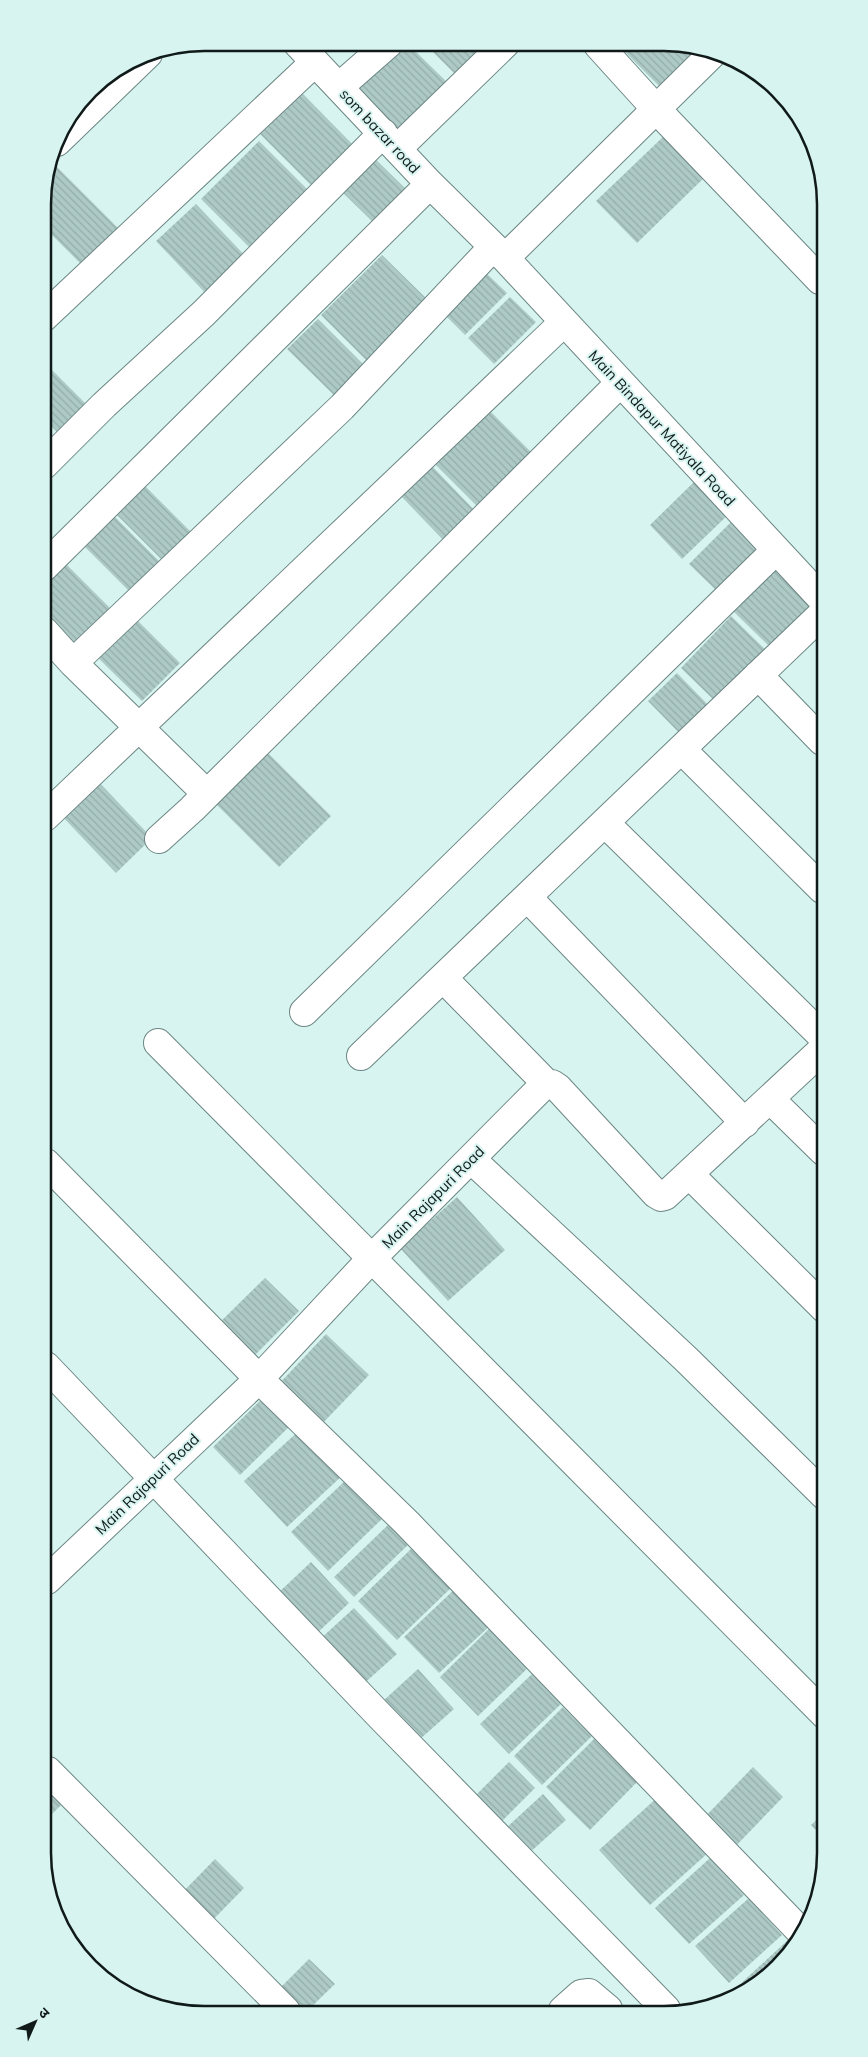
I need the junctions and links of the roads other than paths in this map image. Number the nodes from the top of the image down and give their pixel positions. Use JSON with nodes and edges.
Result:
{"nodes":[{"id":1,"x":380,"y":51,"type":"edge"},
{"id":2,"x":497,"y":51,"type":"edge"},
{"id":3,"x":603,"y":51,"type":"edge"},
{"id":4,"x":306,"y":52,"type":"edge"},
{"id":5,"x":708,"y":58,"type":"edge"},
{"id":6,"x":131,"y":71,"type":"edge"},
{"id":7,"x":339,"y":87,"type":"junction"},
{"id":8,"x":656,"y":109,"type":"junction"},
{"id":9,"x":73,"y":127,"type":"edge"},
{"id":10,"x":390,"y":141,"type":"junction"},
{"id":11,"x":430,"y":184,"type":"junction"},
{"id":12,"x":499,"y":253,"type":"junction"},
{"id":13,"x":817,"y":277,"type":"edge"},
{"id":14,"x":52,"y":309,"type":"edge"},
{"id":15,"x":564,"y":322,"type":"junction"},
{"id":16,"x":620,"y":383,"type":"junction"},
{"id":17,"x":52,"y":457,"type":"edge"},
{"id":18,"x":776,"y":551,"type":"junction"},
{"id":19,"x":52,"y":559,"type":"edge"},
{"id":20,"x":817,"y":594,"type":"edge"},
{"id":21,"x":817,"y":619,"type":"edge"},
{"id":22,"x":52,"y":640,"type":"edge"},
{"id":23,"x":73,"y":663,"type":"junction"},
{"id":24,"x":758,"y":675,"type":"junction"},
{"id":25,"x":139,"y":727,"type":"junction"},
{"id":26,"x":817,"y":736,"type":"edge"},
{"id":27,"x":681,"y":749,"type":"junction"},
{"id":28,"x":207,"y":794,"type":"junction"},
{"id":29,"x":52,"y":811,"type":"edge"},
{"id":30,"x":605,"y":822,"type":"junction"},
{"id":31,"x":159,"y":839,"type":"dead end"},
{"id":32,"x":817,"y":883,"type":"edge"},
{"id":33,"x":527,"y":897,"type":"junction"},
{"id":34,"x":443,"y":978,"type":"junction"},
{"id":35,"x":304,"y":1012,"type":"dead end"},
{"id":36,"x":817,"y":1031,"type":"edge"},
{"id":37,"x":158,"y":1043,"type":"dead end"},
{"id":38,"x":816,"y":1055,"type":"edge"},
{"id":39,"x":361,"y":1056,"type":"dead end"},
{"id":40,"x":547,"y":1084,"type":"junction"},
{"id":41,"x":770,"y":1099,"type":"junction"},
{"id":42,"x":745,"y":1123,"type":"junction"},
{"id":43,"x":816,"y":1145,"type":"edge"},
{"id":44,"x":471,"y":1159,"type":"junction"},
{"id":45,"x":51,"y":1168,"type":"edge"},
{"id":46,"x":689,"y":1174,"type":"junction"},
{"id":47,"x":373,"y":1257,"type":"junction"},
{"id":48,"x":816,"y":1300,"type":"edge"},
{"id":49,"x":51,"y":1372,"type":"edge"},
{"id":50,"x":259,"y":1379,"type":"junction"},
{"id":51,"x":153,"y":1478,"type":"junction"},
{"id":52,"x":816,"y":1487,"type":"edge"},
{"id":53,"x":51,"y":1576,"type":"edge"},
{"id":54,"x":816,"y":1707,"type":"edge"},
{"id":55,"x":51,"y":1774,"type":"edge"},
{"id":56,"x":797,"y":1928,"type":"edge"},
{"id":57,"x":281,"y":2006,"type":"edge"},
{"id":58,"x":568,"y":2006,"type":"edge"},
{"id":59,"x":604,"y":2006,"type":"edge"},
{"id":60,"x":663,"y":2006,"type":"edge"}],
"edges":[{"from":1,"to":7,"type":"street"},
{"from":2,"to":10,"type":"street"},
{"from":3,"to":8,"type":"street"},
{"from":4,"to":7,"type":"street","name":"som bazar road"},
{"from":4,"to":14,"type":"street","name":"som bazar road"},
{"from":5,"to":8,"type":"street"},
{"from":6,"to":9,"type":"street"},
{"from":7,"to":10,"type":"street","name":"som bazar road"},
{"from":8,"to":12,"type":"street"},
{"from":8,"to":13,"type":"street"},
{"from":10,"to":11,"type":"street","name":"som bazar road"},
{"from":10,"to":17,"type":"street"},
{"from":11,"to":12,"type":"street","name":"som bazar road"},
{"from":11,"to":19,"type":"street"},
{"from":12,"to":15,"type":"street","name":"Main Bindapur Matiyala Road"},
{"from":12,"to":23,"type":"street"},
{"from":15,"to":16,"type":"street","name":"Main Bindapur Matiyala Road"},
{"from":15,"to":25,"type":"street"},
{"from":16,"to":18,"type":"street","name":"Main Bindapur Matiyala Road"},
{"from":16,"to":28,"type":"street"},
{"from":18,"to":20,"type":"street","name":"Main Bindapur Matiyala Road"},
{"from":18,"to":35,"type":"street"},
{"from":21,"to":24,"type":"street"},
{"from":22,"to":23,"type":"street"},
{"from":23,"to":25,"type":"street"},
{"from":24,"to":26,"type":"street"},
{"from":24,"to":27,"type":"street"},
{"from":25,"to":28,"type":"street"},
{"from":25,"to":29,"type":"street"},
{"from":27,"to":30,"type":"street"},
{"from":27,"to":32,"type":"street"},
{"from":28,"to":31,"type":"street"},
{"from":30,"to":33,"type":"street"},
{"from":30,"to":36,"type":"street"},
{"from":33,"to":34,"type":"street"},
{"from":33,"to":42,"type":"street"},
{"from":34,"to":39,"type":"street"},
{"from":34,"to":40,"type":"street"},
{"from":37,"to":47,"type":"street"},
{"from":38,"to":41,"type":"street"},
{"from":40,"to":44,"type":"street","name":"Main Rajapuri Road"},
{"from":40,"to":46,"type":"street"},
{"from":41,"to":42,"type":"street"},
{"from":41,"to":43,"type":"street"},
{"from":42,"to":46,"type":"street"},
{"from":44,"to":47,"type":"street","name":"Main Rajapuri Road"},
{"from":44,"to":52,"type":"street"},
{"from":45,"to":50,"type":"street"},
{"from":46,"to":48,"type":"street"},
{"from":47,"to":50,"type":"street","name":"Main Rajapuri Road"},
{"from":47,"to":54,"type":"street"},
{"from":49,"to":51,"type":"street"},
{"from":50,"to":51,"type":"street","name":"Main Rajapuri Road"},
{"from":50,"to":56,"type":"street"},
{"from":51,"to":53,"type":"street","name":"Main Rajapuri Road"},
{"from":51,"to":60,"type":"street"},
{"from":55,"to":57,"type":"street"},
{"from":58,"to":59,"type":"street"}]}
